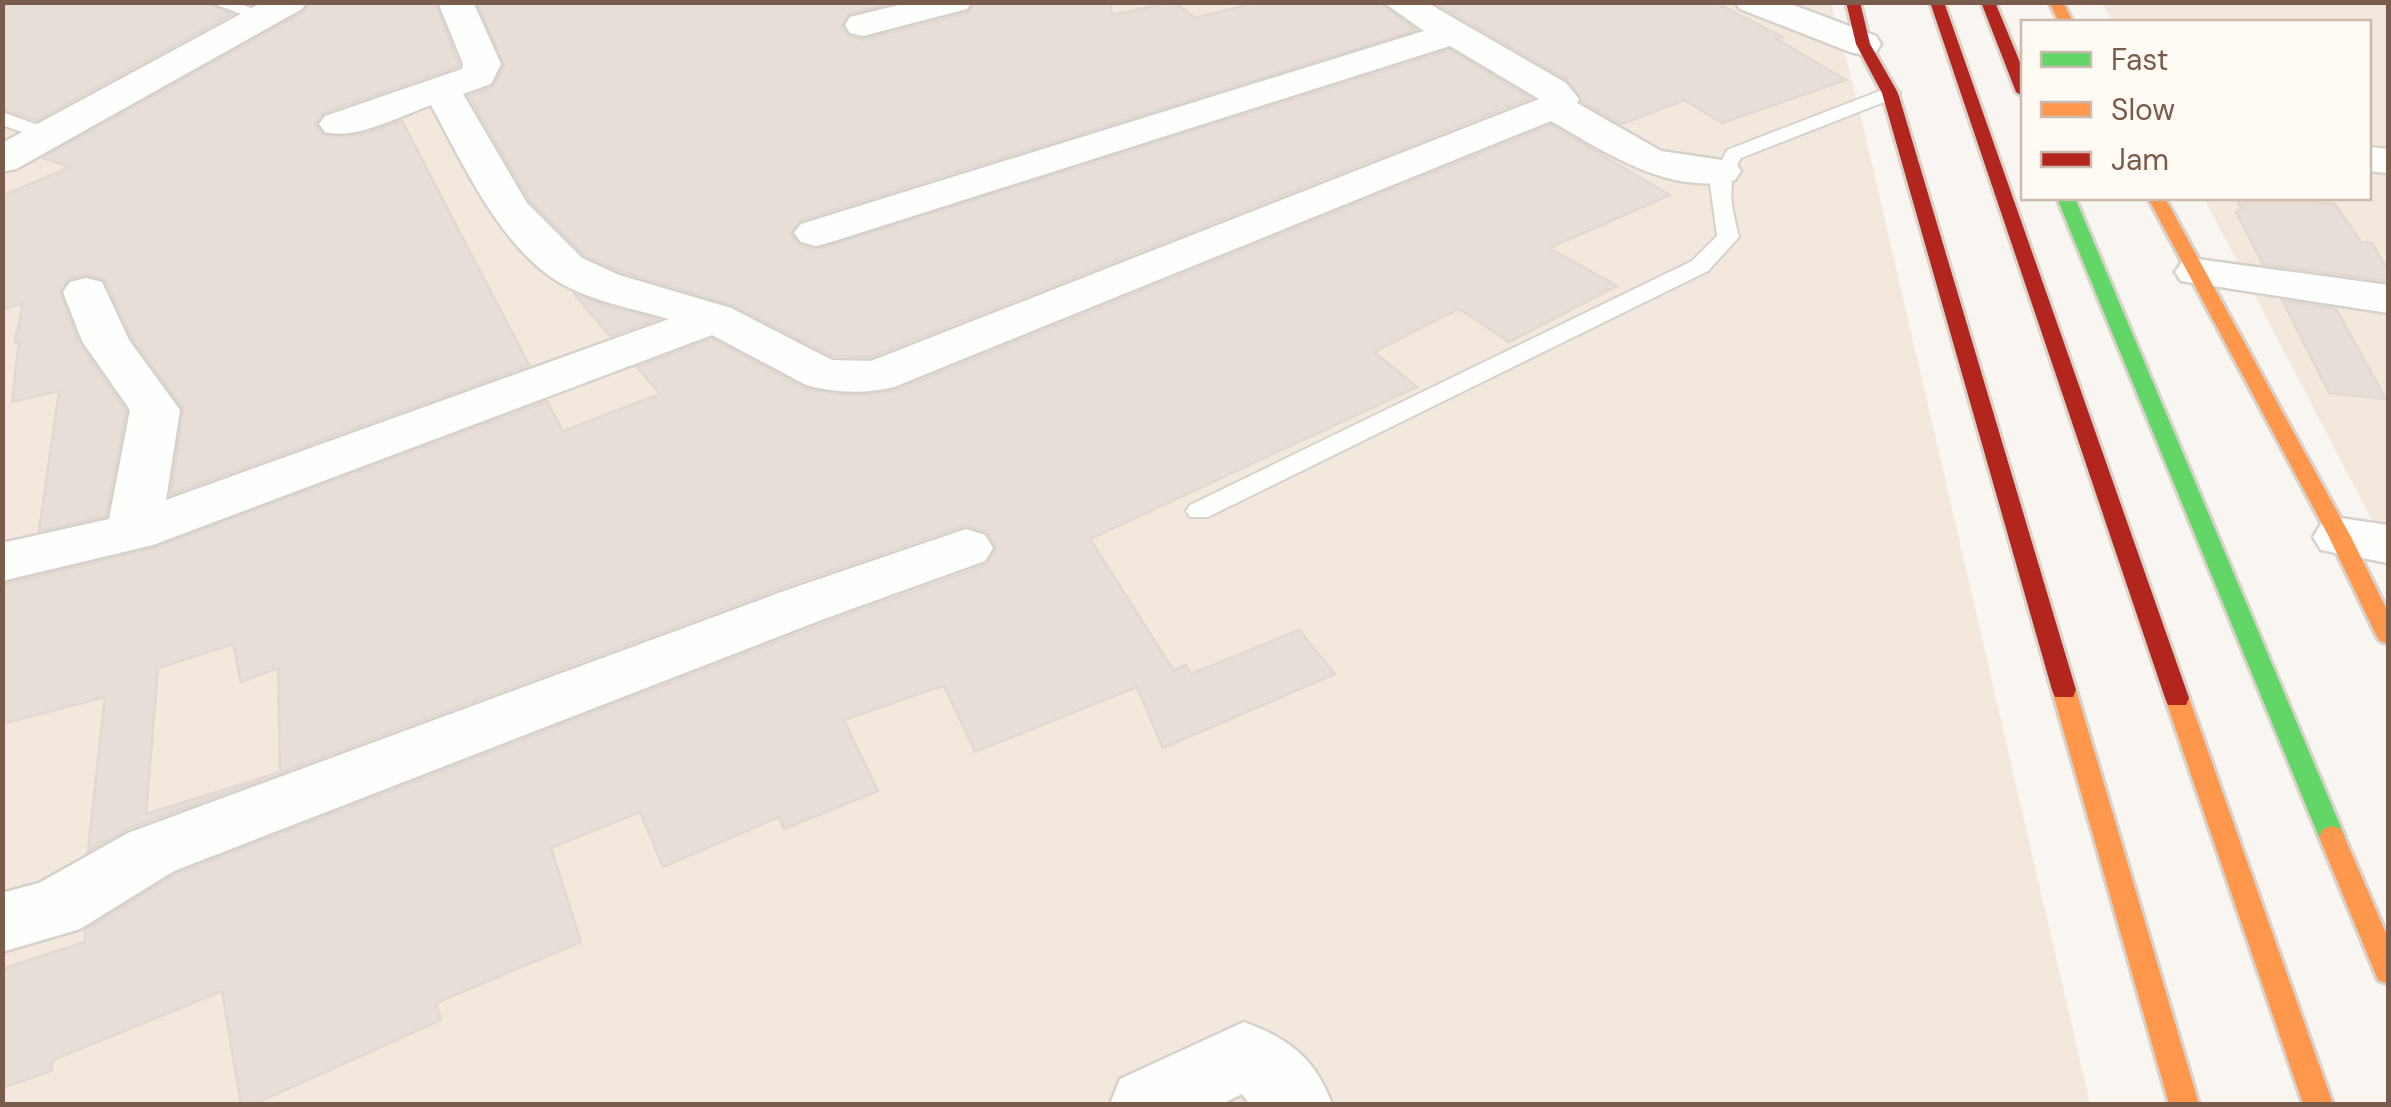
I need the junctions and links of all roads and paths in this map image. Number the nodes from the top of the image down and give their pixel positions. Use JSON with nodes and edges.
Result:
{"nodes":[{"id":1,"x":216,"y":2,"type":"edge"},
{"id":2,"x":454,"y":2,"type":"edge"},
{"id":3,"x":955,"y":2,"type":"edge"},
{"id":4,"x":1400,"y":2,"type":"edge"},
{"id":5,"x":1752,"y":2,"type":"edge"},
{"id":6,"x":1853,"y":2,"type":"edge"},
{"id":7,"x":1937,"y":2,"type":"edge"},
{"id":8,"x":1988,"y":2,"type":"edge"},
{"id":9,"x":276,"y":10,"type":"edge"},
{"id":10,"x":862,"y":25,"type":"dead end"},
{"id":11,"x":1452,"y":34,"type":"junction"},
{"id":12,"x":1863,"y":44,"type":"junction"},
{"id":13,"x":2021,"y":84,"type":"edge"},
{"id":14,"x":442,"y":91,"type":"junction"},
{"id":15,"x":1890,"y":92,"type":"junction"},
{"id":16,"x":1554,"y":106,"type":"junction"},
{"id":17,"x":2,"y":118,"type":"edge"},
{"id":18,"x":338,"y":124,"type":"dead end"},
{"id":19,"x":48,"y":135,"type":"junction"},
{"id":20,"x":2,"y":160,"type":"edge"},
{"id":21,"x":1720,"y":171,"type":"junction"},
{"id":22,"x":2067,"y":200,"type":"edge"},
{"id":23,"x":2157,"y":200,"type":"edge"},
{"id":24,"x":816,"y":233,"type":"dead end"},
{"id":25,"x":2197,"y":272,"type":"junction"},
{"id":26,"x":86,"y":292,"type":"dead end"},
{"id":27,"x":2388,"y":299,"type":"edge"},
{"id":28,"x":715,"y":318,"type":"junction"},
{"id":29,"x":1198,"y":511,"type":"dead end"},
{"id":30,"x":134,"y":532,"type":"junction"},
{"id":31,"x":2364,"y":540,"type":"edge"},
{"id":32,"x":966,"y":548,"type":"dead end"},
{"id":33,"x":2,"y":562,"type":"edge"},
{"id":34,"x":2388,"y":635,"type":"edge"},
{"id":35,"x":2,"y":924,"type":"edge"},
{"id":36,"x":2388,"y":971,"type":"edge"},
{"id":37,"x":1147,"y":1104,"type":"edge"},
{"id":38,"x":1295,"y":1104,"type":"edge"},
{"id":39,"x":2184,"y":1104,"type":"edge"},
{"id":40,"x":2318,"y":1104,"type":"edge"}],
"edges":[{"from":1,"to":9,"type":"lane"},
{"from":2,"to":14,"type":"street"},
{"from":3,"to":10,"type":"street"},
{"from":4,"to":11,"type":"street"},
{"from":5,"to":12,"type":"street"},
{"from":6,"to":12,"type":"main road"},
{"from":7,"to":40,"type":"main road"},
{"from":8,"to":13,"type":"main road"},
{"from":9,"to":19,"type":"street"},
{"from":11,"to":16,"type":"street"},
{"from":11,"to":24,"type":"street"},
{"from":12,"to":15,"type":"main road"},
{"from":14,"to":18,"type":"street"},
{"from":14,"to":28,"type":"street"},
{"from":15,"to":21,"type":"lane"},
{"from":15,"to":39,"type":"main road"},
{"from":16,"to":21,"type":"street"},
{"from":16,"to":28,"type":"street"},
{"from":17,"to":19,"type":"lane"},
{"from":19,"to":20,"type":"street"},
{"from":21,"to":29,"type":"lane"},
{"from":22,"to":36,"type":"main road"},
{"from":23,"to":25,"type":"main road"},
{"from":25,"to":27,"type":"street"},
{"from":25,"to":31,"type":"main road"},
{"from":26,"to":30,"type":"street"},
{"from":28,"to":30,"type":"street"},
{"from":30,"to":33,"type":"street"},
{"from":31,"to":34,"type":"main road"},
{"from":32,"to":35,"type":"street"},
{"from":37,"to":38,"type":"street"}]}
